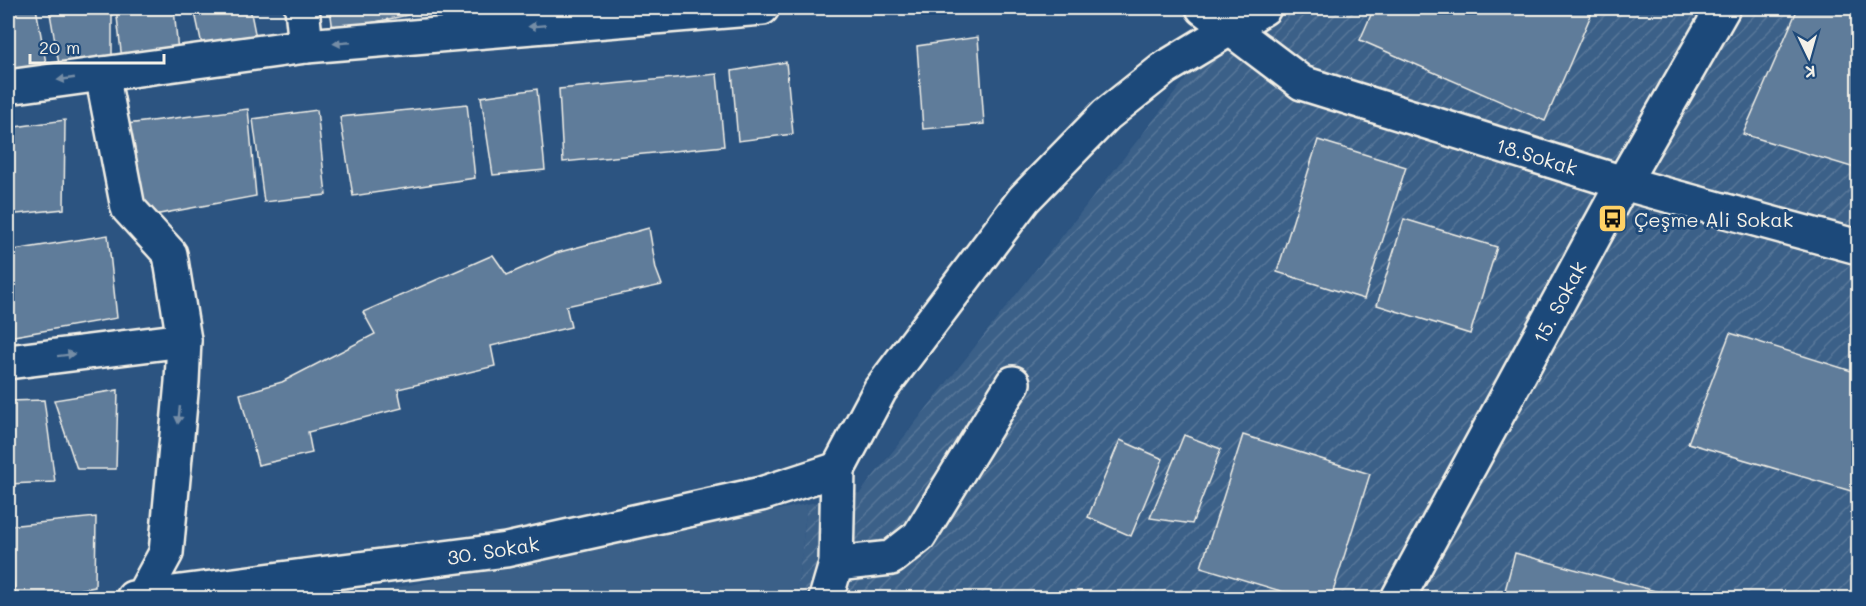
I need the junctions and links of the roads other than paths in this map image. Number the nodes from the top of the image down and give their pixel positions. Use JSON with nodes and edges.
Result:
{"nodes":[{"id":1,"x":302,"y":8,"type":"edge"},
{"id":2,"x":762,"y":8,"type":"edge"},
{"id":3,"x":1203,"y":8,"type":"edge"},
{"id":4,"x":1264,"y":8,"type":"edge"},
{"id":5,"x":1723,"y":8,"type":"edge"},
{"id":6,"x":1231,"y":29,"type":"junction"},
{"id":7,"x":306,"y":46,"type":"junction"},
{"id":8,"x":102,"y":74,"type":"junction"},
{"id":9,"x":8,"y":87,"type":"edge"},
{"id":10,"x":1623,"y":183,"type":"junction"},
{"id":11,"x":1858,"y":247,"type":"edge"},
{"id":12,"x":184,"y":340,"type":"junction"},
{"id":13,"x":8,"y":362,"type":"edge"},
{"id":14,"x":1013,"y":383,"type":"dead end"},
{"id":15,"x":838,"y":469,"type":"junction"},
{"id":16,"x":836,"y":564,"type":"junction"},
{"id":17,"x":137,"y":598,"type":"edge"},
{"id":18,"x":826,"y":598,"type":"edge"},
{"id":19,"x":1398,"y":598,"type":"edge"}],
"edges":[{"from":1,"to":7,"type":"street"},
{"from":2,"to":7,"type":"street","one_way":true},
{"from":3,"to":6,"type":"street","name":"18.Sokak"},
{"from":4,"to":6,"type":"street"},
{"from":5,"to":10,"type":"street","name":"15. Sokak"},
{"from":6,"to":10,"type":"street","name":"18.Sokak"},
{"from":6,"to":15,"type":"street"},
{"from":7,"to":8,"type":"street"},
{"from":8,"to":9,"type":"street","one_way":true},
{"from":8,"to":12,"type":"street"},
{"from":10,"to":11,"type":"street","name":"18.Sokak"},
{"from":10,"to":19,"type":"street","name":"15. Sokak"},
{"from":13,"to":12,"type":"street","one_way":true},
{"from":12,"to":17,"type":"street","one_way":true},
{"from":14,"to":16,"type":"street"},
{"from":15,"to":16,"type":"street"},
{"from":15,"to":17,"type":"street","name":"30. Sokak"},
{"from":16,"to":18,"type":"street"}]}
